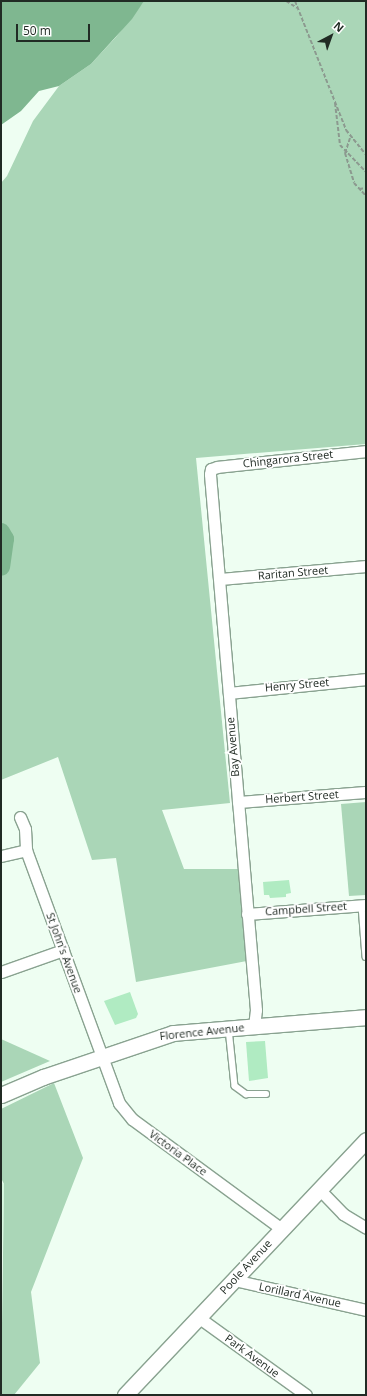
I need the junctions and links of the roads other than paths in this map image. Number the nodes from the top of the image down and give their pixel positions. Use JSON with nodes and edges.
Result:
{"nodes":[{"id":1,"x":366,"y":451,"type":"edge"},
{"id":2,"x":211,"y":469,"type":"joint"},
{"id":3,"x":366,"y":566,"type":"edge"},
{"id":4,"x":220,"y":579,"type":"junction"},
{"id":5,"x":366,"y":679,"type":"edge"},
{"id":6,"x":229,"y":693,"type":"junction"},
{"id":7,"x":366,"y":792,"type":"edge"},
{"id":8,"x":238,"y":802,"type":"junction"},
{"id":9,"x":20,"y":817,"type":"dead end"},
{"id":10,"x":26,"y":850,"type":"junction"},
{"id":11,"x":1,"y":856,"type":"edge"},
{"id":12,"x":364,"y":905,"type":"edge"},
{"id":13,"x":247,"y":914,"type":"junction"},
{"id":14,"x":64,"y":950,"type":"junction"},
{"id":15,"x":366,"y":957,"type":"edge"},
{"id":16,"x":1,"y":972,"type":"edge"},
{"id":17,"x":366,"y":1017,"type":"edge"},
{"id":18,"x":254,"y":1026,"type":"junction"},
{"id":19,"x":229,"y":1028,"type":"junction"},
{"id":20,"x":102,"y":1056,"type":"junction"},
{"id":21,"x":266,"y":1094,"type":"dead end"},
{"id":22,"x":1,"y":1095,"type":"edge"},
{"id":23,"x":366,"y":1140,"type":"edge"},
{"id":24,"x":319,"y":1189,"type":"junction"},
{"id":25,"x":366,"y":1228,"type":"edge"},
{"id":26,"x":282,"y":1229,"type":"junction"},
{"id":27,"x":234,"y":1280,"type":"junction"},
{"id":28,"x":366,"y":1310,"type":"edge"},
{"id":29,"x":198,"y":1317,"type":"junction"},
{"id":30,"x":126,"y":1395,"type":"edge"},
{"id":31,"x":306,"y":1395,"type":"edge"}],
"edges":[{"from":1,"to":2,"type":"street","name":"Chingarora Street"},
{"from":2,"to":4,"type":"street","name":"Bay Avenue"},
{"from":3,"to":4,"type":"street","name":"Raritan Street"},
{"from":4,"to":6,"type":"street","name":"Bay Avenue"},
{"from":5,"to":6,"type":"street","name":"Henry Street"},
{"from":6,"to":8,"type":"street","name":"Bay Avenue"},
{"from":7,"to":8,"type":"street","name":"Herbert Street"},
{"from":8,"to":13,"type":"street","name":"Bay Avenue"},
{"from":9,"to":10,"type":"street","name":"St John's Avenue"},
{"from":10,"to":11,"type":"street"},
{"from":10,"to":14,"type":"street","name":"St John's Avenue"},
{"from":12,"to":13,"type":"street","name":"Campbell Street"},
{"from":12,"to":15,"type":"lane"},
{"from":13,"to":18,"type":"street","name":"Bay Avenue"},
{"from":14,"to":16,"type":"street"},
{"from":14,"to":20,"type":"street","name":"St John's Avenue"},
{"from":17,"to":18,"type":"street","name":"Florence Avenue"},
{"from":18,"to":19,"type":"street","name":"Florence Avenue"},
{"from":19,"to":20,"type":"street","name":"Florence Avenue"},
{"from":19,"to":21,"type":"lane"},
{"from":20,"to":22,"type":"street","name":"Florence Avenue"},
{"from":20,"to":26,"type":"street","name":"Victoria Place"},
{"from":23,"to":24,"type":"street","name":"Poole Avenue"},
{"from":24,"to":25,"type":"street"},
{"from":24,"to":26,"type":"street","name":"Poole Avenue"},
{"from":26,"to":27,"type":"street","name":"Poole Avenue"},
{"from":27,"to":28,"type":"street","name":"Lorillard Avenue"},
{"from":27,"to":29,"type":"street","name":"Poole Avenue"},
{"from":29,"to":30,"type":"street","name":"Poole Avenue"},
{"from":29,"to":31,"type":"street","name":"Park Avenue"}]}
